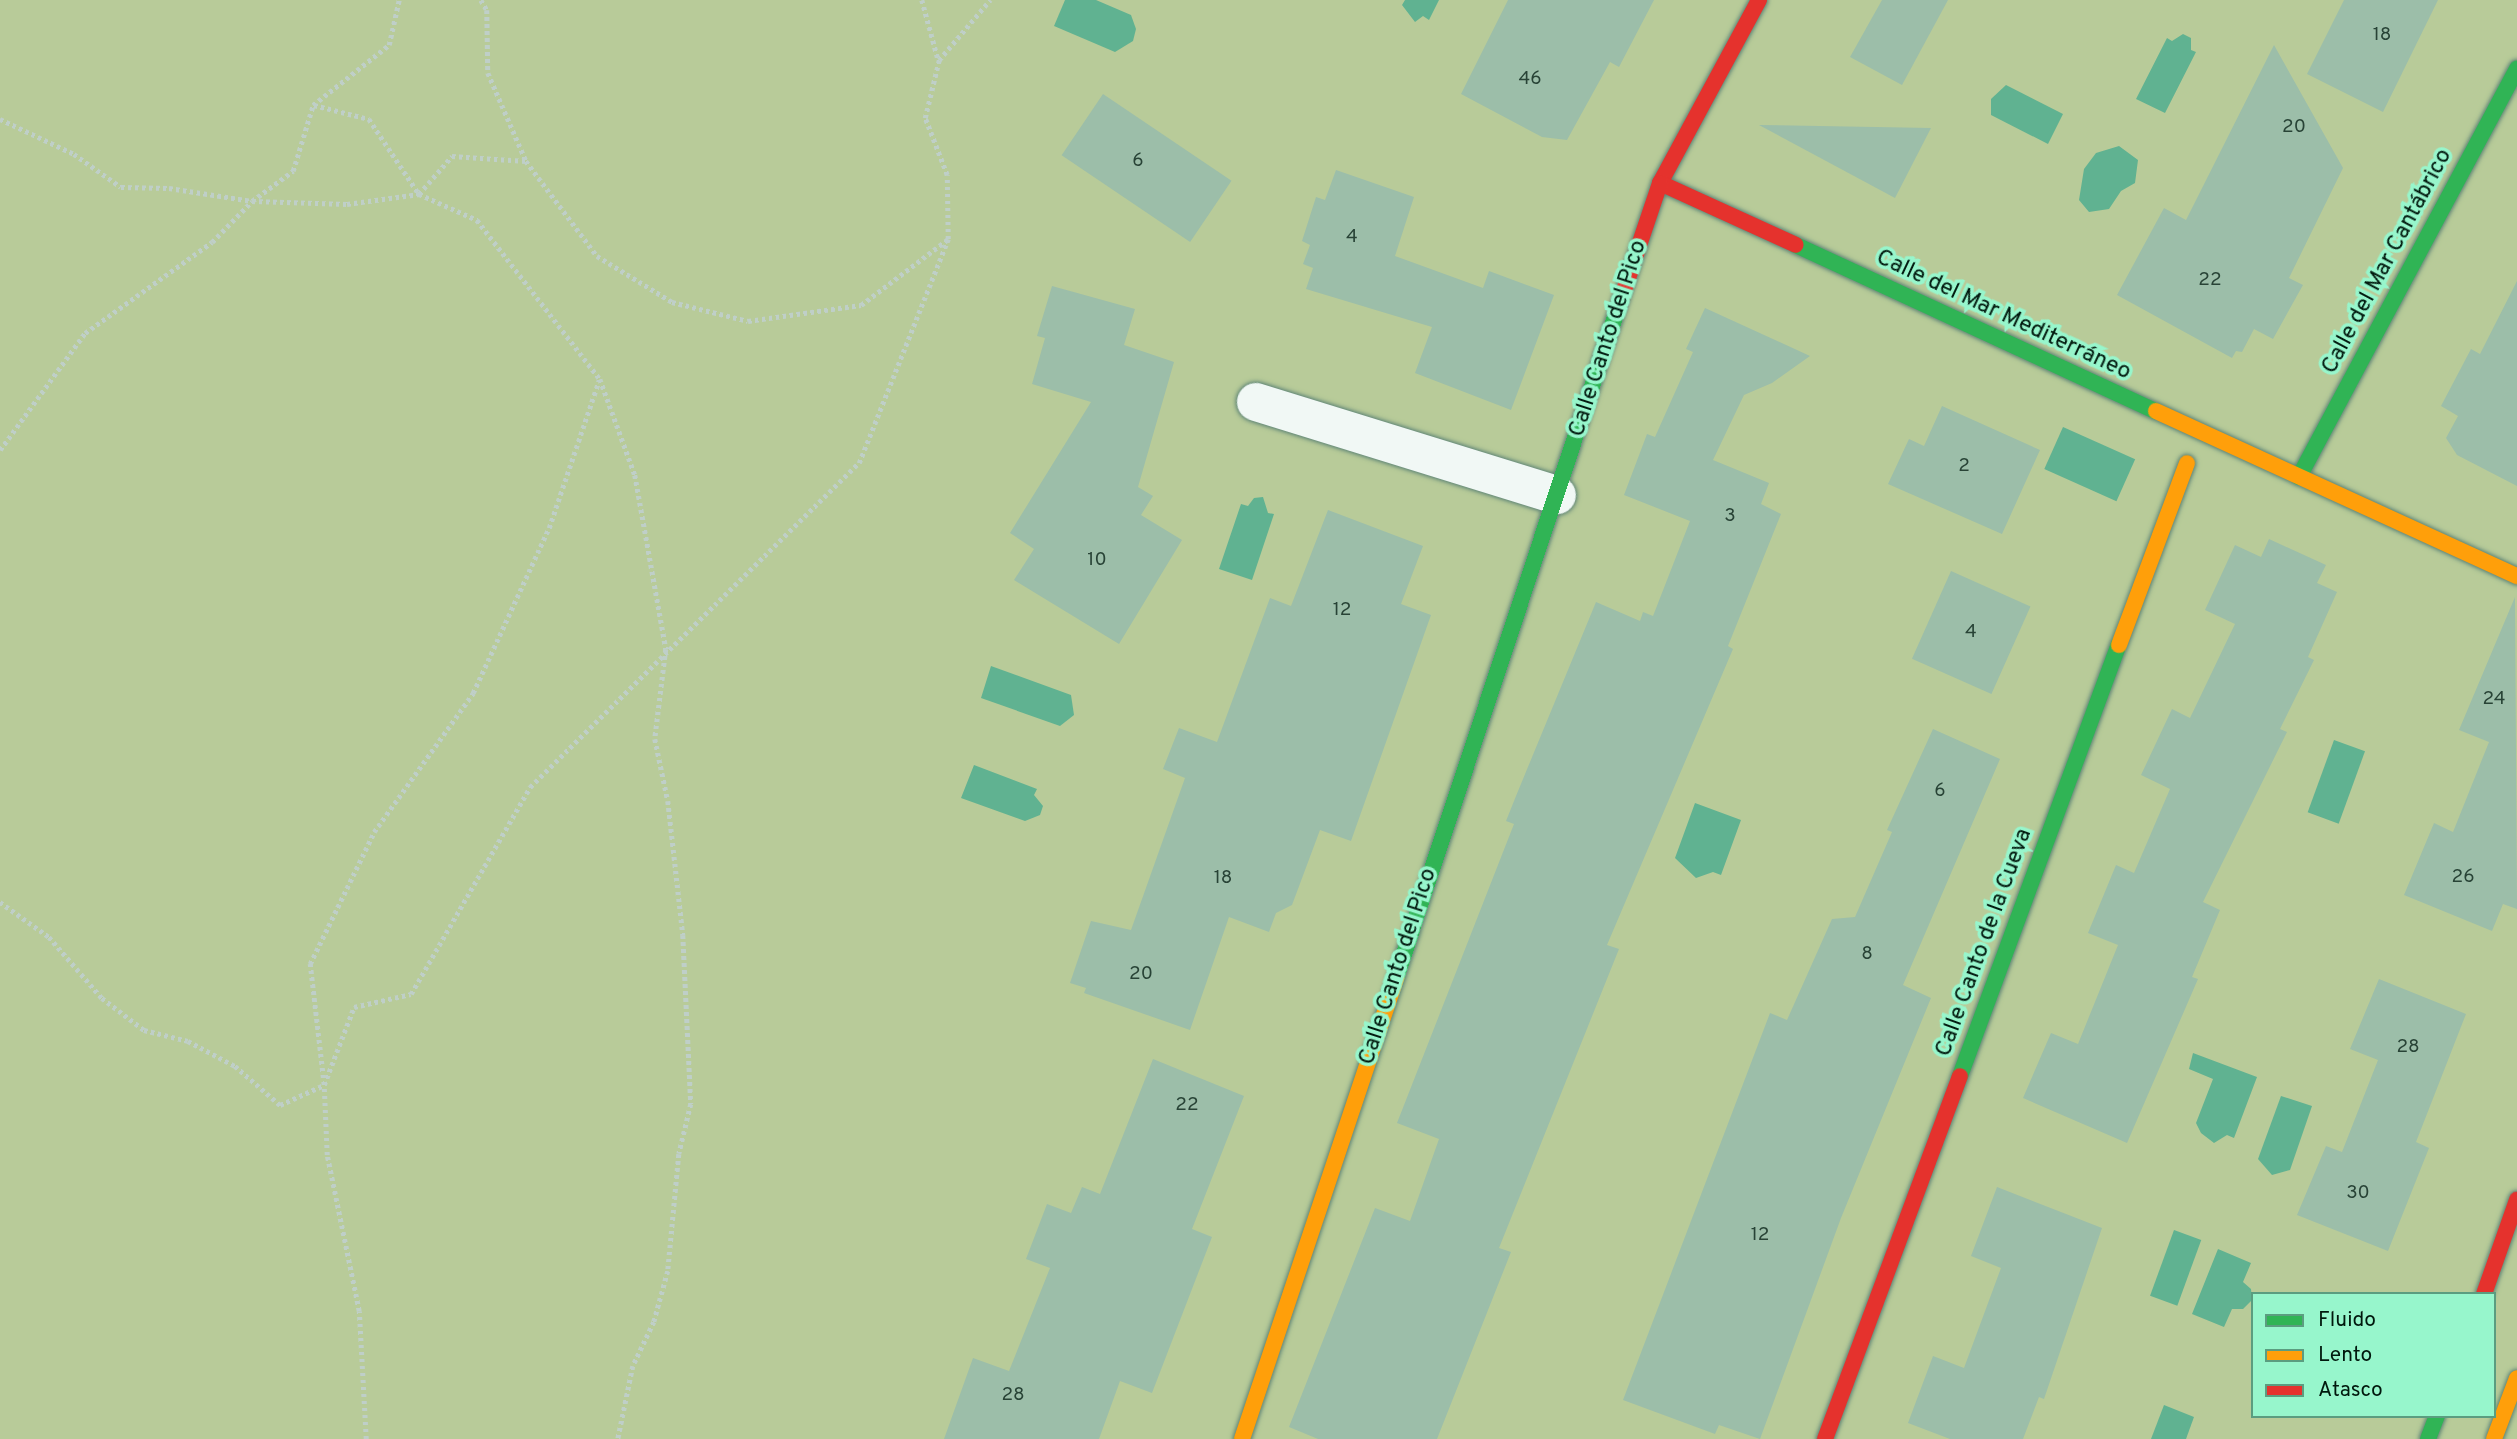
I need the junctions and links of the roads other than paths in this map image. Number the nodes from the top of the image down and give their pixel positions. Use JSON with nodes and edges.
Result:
{"nodes":[{"id":1,"x":1759,"y":0,"type":"edge"},
{"id":2,"x":2517,"y":68,"type":"edge"},
{"id":3,"x":1660,"y":183,"type":"junction"},
{"id":4,"x":1256,"y":402,"type":"dead end"},
{"id":5,"x":2187,"y":463,"type":"dead end"},
{"id":6,"x":2299,"y":477,"type":"junction"},
{"id":7,"x":1557,"y":495,"type":"junction"},
{"id":8,"x":2517,"y":576,"type":"edge"},
{"id":9,"x":2517,"y":1200,"type":"edge"},
{"id":10,"x":2485,"y":1292,"type":"edge"},
{"id":11,"x":2517,"y":1378,"type":"edge"},
{"id":12,"x":2436,"y":1418,"type":"edge"},
{"id":13,"x":1241,"y":1439,"type":"edge"},
{"id":14,"x":1825,"y":1439,"type":"edge"},
{"id":15,"x":2428,"y":1439,"type":"edge"},
{"id":16,"x":2494,"y":1439,"type":"edge"}],
"edges":[{"from":1,"to":3,"type":"street"},
{"from":2,"to":6,"type":"street","name":"Calle del Mar Cantábrico"},
{"from":3,"to":6,"type":"street","name":"Calle del Mar Mediterráneo"},
{"from":3,"to":7,"type":"street","name":"Calle Canto del Pico"},
{"from":4,"to":7,"type":"street"},
{"from":5,"to":14,"type":"street","name":"Calle Canto de la Cueva"},
{"from":6,"to":8,"type":"street","name":"Calle del Mar Mediterráneo"},
{"from":7,"to":13,"type":"street","name":"Calle Canto del Pico"},
{"from":9,"to":10,"type":"street"},
{"from":11,"to":16,"type":"street"},
{"from":12,"to":15,"type":"street"}]}
